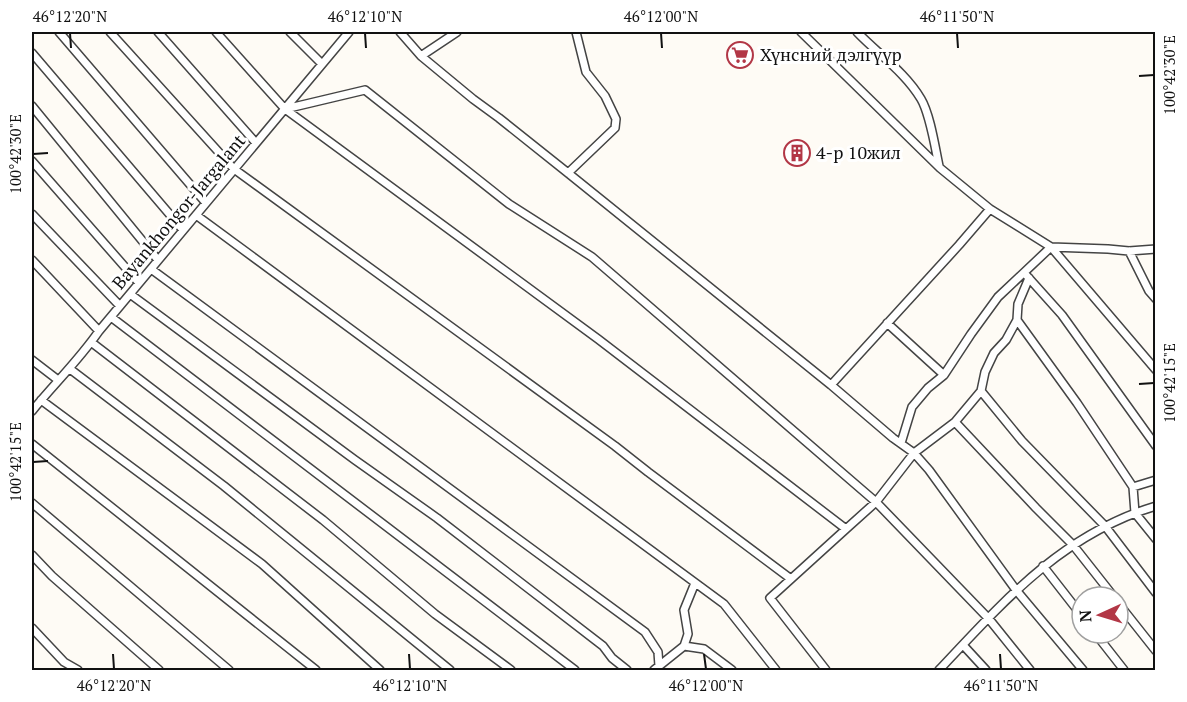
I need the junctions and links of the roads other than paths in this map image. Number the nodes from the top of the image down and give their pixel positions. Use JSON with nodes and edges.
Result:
{"nodes":[{"id":1,"x":60,"y":32,"type":"edge"},
{"id":2,"x":110,"y":32,"type":"edge"},
{"id":3,"x":158,"y":32,"type":"edge"},
{"id":4,"x":216,"y":32,"type":"edge"},
{"id":5,"x":290,"y":32,"type":"edge"},
{"id":6,"x":348,"y":32,"type":"edge"},
{"id":7,"x":400,"y":32,"type":"edge"},
{"id":8,"x":457,"y":32,"type":"edge"},
{"id":9,"x":576,"y":32,"type":"edge"},
{"id":10,"x":801,"y":32,"type":"edge"},
{"id":11,"x":857,"y":32,"type":"edge"},
{"id":12,"x":32,"y":53,"type":"edge"},
{"id":13,"x":421,"y":56,"type":"junction"},
{"id":14,"x":322,"y":64,"type":"junction"},
{"id":15,"x":32,"y":106,"type":"edge"},
{"id":16,"x":285,"y":109,"type":"junction"},
{"id":17,"x":256,"y":143,"type":"junction"},
{"id":18,"x":32,"y":161,"type":"edge"},
{"id":19,"x":940,"y":168,"type":"junction"},
{"id":20,"x":234,"y":169,"type":"junction"},
{"id":21,"x":568,"y":173,"type":"junction"},
{"id":22,"x":206,"y":203,"type":"junction"},
{"id":23,"x":990,"y":208,"type":"junction"},
{"id":24,"x":32,"y":214,"type":"edge"},
{"id":25,"x":196,"y":215,"type":"junction"},
{"id":26,"x":183,"y":230,"type":"junction"},
{"id":27,"x":1051,"y":247,"type":"junction"},
{"id":28,"x":1155,"y":249,"type":"edge"},
{"id":29,"x":1129,"y":251,"type":"junction"},
{"id":30,"x":32,"y":260,"type":"edge"},
{"id":31,"x":158,"y":260,"type":"junction"},
{"id":32,"x":151,"y":269,"type":"junction"},
{"id":33,"x":1027,"y":275,"type":"junction"},
{"id":34,"x":139,"y":283,"type":"junction"},
{"id":35,"x":130,"y":294,"type":"junction"},
{"id":36,"x":1155,"y":299,"type":"edge"},
{"id":37,"x":120,"y":306,"type":"junction"},
{"id":38,"x":111,"y":317,"type":"junction"},
{"id":39,"x":1017,"y":320,"type":"junction"},
{"id":40,"x":887,"y":323,"type":"junction"},
{"id":41,"x":99,"y":331,"type":"junction"},
{"id":42,"x":91,"y":342,"type":"junction"},
{"id":43,"x":32,"y":360,"type":"edge"},
{"id":44,"x":70,"y":369,"type":"junction"},
{"id":45,"x":1155,"y":370,"type":"edge"},
{"id":46,"x":944,"y":375,"type":"junction"},
{"id":47,"x":58,"y":380,"type":"junction"},
{"id":48,"x":831,"y":385,"type":"junction"},
{"id":49,"x":981,"y":391,"type":"junction"},
{"id":50,"x":41,"y":400,"type":"junction"},
{"id":51,"x":32,"y":411,"type":"edge"},
{"id":52,"x":955,"y":422,"type":"junction"},
{"id":53,"x":901,"y":443,"type":"junction"},
{"id":54,"x":32,"y":444,"type":"edge"},
{"id":55,"x":1155,"y":446,"type":"edge"},
{"id":56,"x":914,"y":453,"type":"junction"},
{"id":57,"x":1155,"y":480,"type":"edge"},
{"id":58,"x":1133,"y":487,"type":"junction"},
{"id":59,"x":876,"y":502,"type":"junction"},
{"id":60,"x":32,"y":503,"type":"edge"},
{"id":61,"x":1155,"y":506,"type":"edge"},
{"id":62,"x":1135,"y":513,"type":"junction"},
{"id":63,"x":1105,"y":526,"type":"junction"},
{"id":64,"x":846,"y":529,"type":"junction"},
{"id":65,"x":1155,"y":539,"type":"edge"},
{"id":66,"x":1073,"y":545,"type":"junction"},
{"id":67,"x":32,"y":555,"type":"edge"},
{"id":68,"x":1043,"y":566,"type":"junction"},
{"id":69,"x":791,"y":579,"type":"junction"},
{"id":70,"x":695,"y":583,"type":"junction"},
{"id":71,"x":1105,"y":585,"type":"edge"},
{"id":72,"x":1016,"y":590,"type":"junction"},
{"id":73,"x":1155,"y":593,"type":"edge"},
{"id":74,"x":1070,"y":601,"type":"edge"},
{"id":75,"x":989,"y":619,"type":"junction"},
{"id":76,"x":1130,"y":619,"type":"edge"},
{"id":77,"x":32,"y":628,"type":"edge"},
{"id":78,"x":963,"y":645,"type":"junction"},
{"id":79,"x":1104,"y":645,"type":"edge"},
{"id":80,"x":684,"y":646,"type":"junction"},
{"id":81,"x":1155,"y":651,"type":"edge"},
{"id":82,"x":657,"y":668,"type":"edge"},
{"id":83,"x":78,"y":670,"type":"edge"},
{"id":84,"x":159,"y":670,"type":"edge"},
{"id":85,"x":229,"y":670,"type":"edge"},
{"id":86,"x":316,"y":670,"type":"edge"},
{"id":87,"x":380,"y":670,"type":"edge"},
{"id":88,"x":450,"y":670,"type":"edge"},
{"id":89,"x":511,"y":670,"type":"edge"},
{"id":90,"x":575,"y":670,"type":"edge"},
{"id":91,"x":627,"y":670,"type":"edge"},
{"id":92,"x":732,"y":670,"type":"edge"},
{"id":93,"x":776,"y":670,"type":"edge"},
{"id":94,"x":826,"y":670,"type":"edge"},
{"id":95,"x":939,"y":670,"type":"edge"},
{"id":96,"x":986,"y":670,"type":"edge"},
{"id":97,"x":1030,"y":670,"type":"edge"},
{"id":98,"x":1083,"y":670,"type":"edge"},
{"id":99,"x":1124,"y":670,"type":"edge"}],
"edges":[{"from":1,"to":22,"type":"street"},
{"from":2,"to":20,"type":"street"},
{"from":3,"to":17,"type":"street"},
{"from":4,"to":16,"type":"street"},
{"from":5,"to":14,"type":"street"},
{"from":6,"to":14,"type":"street","name":"Bayankhongor-Jargalant"},
{"from":7,"to":13,"type":"street"},
{"from":8,"to":13,"type":"street"},
{"from":9,"to":21,"type":"street"},
{"from":10,"to":19,"type":"street"},
{"from":11,"to":19,"type":"street"},
{"from":12,"to":26,"type":"street"},
{"from":13,"to":21,"type":"street"},
{"from":14,"to":16,"type":"street","name":"Bayankhongor-Jargalant"},
{"from":15,"to":31,"type":"street"},
{"from":16,"to":17,"type":"street","name":"Bayankhongor-Jargalant"},
{"from":16,"to":59,"type":"street"},
{"from":16,"to":64,"type":"street"},
{"from":17,"to":20,"type":"street","name":"Bayankhongor-Jargalant"},
{"from":18,"to":34,"type":"street"},
{"from":19,"to":23,"type":"street"},
{"from":20,"to":22,"type":"street","name":"Bayankhongor-Jargalant"},
{"from":20,"to":69,"type":"street"},
{"from":21,"to":48,"type":"street"},
{"from":22,"to":25,"type":"street","name":"Bayankhongor-Jargalant"},
{"from":23,"to":27,"type":"street"},
{"from":23,"to":40,"type":"street"},
{"from":24,"to":37,"type":"street"},
{"from":25,"to":26,"type":"street","name":"Bayankhongor-Jargalant"},
{"from":25,"to":70,"type":"street"},
{"from":26,"to":31,"type":"street","name":"Bayankhongor-Jargalant"},
{"from":27,"to":29,"type":"street"},
{"from":27,"to":33,"type":"street"},
{"from":27,"to":45,"type":"street"},
{"from":28,"to":29,"type":"street"},
{"from":29,"to":36,"type":"street"},
{"from":30,"to":41,"type":"street"},
{"from":31,"to":32,"type":"street","name":"Bayankhongor-Jargalant"},
{"from":32,"to":34,"type":"street","name":"Bayankhongor-Jargalant"},
{"from":32,"to":82,"type":"street"},
{"from":33,"to":39,"type":"street"},
{"from":33,"to":46,"type":"street"},
{"from":33,"to":55,"type":"street"},
{"from":34,"to":35,"type":"street","name":"Bayankhongor-Jargalant"},
{"from":35,"to":37,"type":"street","name":"Bayankhongor-Jargalant"},
{"from":35,"to":91,"type":"street"},
{"from":37,"to":38,"type":"street","name":"Bayankhongor-Jargalant"},
{"from":38,"to":41,"type":"street","name":"Bayankhongor-Jargalant"},
{"from":38,"to":90,"type":"street"},
{"from":39,"to":49,"type":"street"},
{"from":39,"to":58,"type":"street"},
{"from":40,"to":46,"type":"street"},
{"from":40,"to":48,"type":"street"},
{"from":41,"to":42,"type":"street","name":"Bayankhongor-Jargalant"},
{"from":42,"to":44,"type":"street","name":"Bayankhongor-Jargalant"},
{"from":42,"to":89,"type":"street"},
{"from":43,"to":47,"type":"street"},
{"from":44,"to":47,"type":"street","name":"Bayankhongor-Jargalant"},
{"from":44,"to":88,"type":"street"},
{"from":46,"to":53,"type":"street"},
{"from":47,"to":50,"type":"street","name":"Bayankhongor-Jargalant"},
{"from":48,"to":53,"type":"street"},
{"from":49,"to":52,"type":"street"},
{"from":49,"to":63,"type":"street"},
{"from":50,"to":51,"type":"street","name":"Bayankhongor-Jargalant"},
{"from":50,"to":87,"type":"street"},
{"from":52,"to":56,"type":"street"},
{"from":52,"to":66,"type":"street"},
{"from":53,"to":56,"type":"street"},
{"from":54,"to":86,"type":"street"},
{"from":56,"to":59,"type":"street"},
{"from":56,"to":72,"type":"street"},
{"from":57,"to":58,"type":"street"},
{"from":58,"to":62,"type":"street"},
{"from":59,"to":64,"type":"street"},
{"from":59,"to":75,"type":"street"},
{"from":60,"to":85,"type":"street"},
{"from":61,"to":62,"type":"street"},
{"from":62,"to":63,"type":"street"},
{"from":62,"to":65,"type":"street"},
{"from":63,"to":66,"type":"street"},
{"from":63,"to":73,"type":"street"},
{"from":64,"to":69,"type":"street"},
{"from":66,"to":68,"type":"street"},
{"from":66,"to":71,"type":"street"},
{"from":67,"to":84,"type":"street"},
{"from":68,"to":72,"type":"street"},
{"from":68,"to":74,"type":"street"},
{"from":69,"to":94,"type":"street"},
{"from":70,"to":80,"type":"street"},
{"from":70,"to":93,"type":"street"},
{"from":72,"to":75,"type":"street"},
{"from":72,"to":98,"type":"street"},
{"from":75,"to":78,"type":"street"},
{"from":75,"to":97,"type":"street"},
{"from":76,"to":81,"type":"street"},
{"from":77,"to":83,"type":"street"},
{"from":78,"to":95,"type":"street"},
{"from":78,"to":96,"type":"street"},
{"from":79,"to":99,"type":"street"},
{"from":80,"to":82,"type":"street"},
{"from":80,"to":92,"type":"street"}]}
